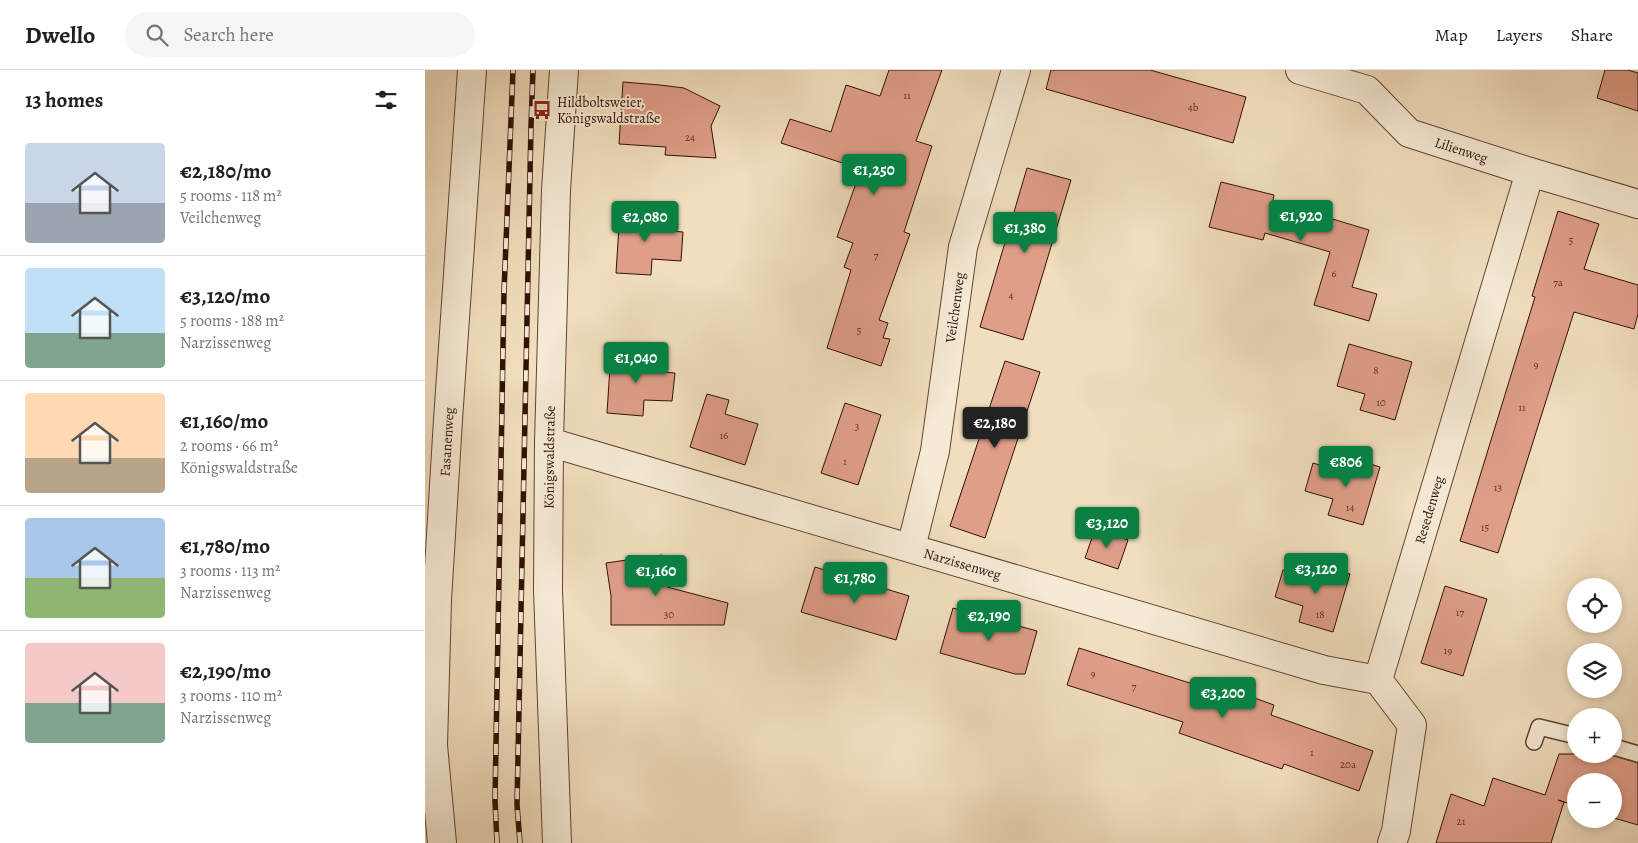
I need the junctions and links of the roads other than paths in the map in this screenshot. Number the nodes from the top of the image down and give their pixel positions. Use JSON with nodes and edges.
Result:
{"nodes":[{"id":1,"x":472,"y":70,"type":"edge"},
{"id":2,"x":564,"y":70,"type":"edge"},
{"id":3,"x":1016,"y":70,"type":"edge"},
{"id":4,"x":1300,"y":70,"type":"edge"},
{"id":5,"x":1370,"y":80,"type":"edge"},
{"id":6,"x":1530,"y":172,"type":"junction"},
{"id":7,"x":1638,"y":204,"type":"edge"},
{"id":8,"x":436,"y":417,"type":"edge"},
{"id":9,"x":549,"y":442,"type":"junction"},
{"id":10,"x":911,"y":548,"type":"junction"},
{"id":11,"x":1378,"y":680,"type":"junction"},
{"id":12,"x":1567,"y":734,"type":"edge"},
{"id":13,"x":1534,"y":742,"type":"dead end"},
{"id":14,"x":1622,"y":749,"type":"edge"},
{"id":15,"x":1638,"y":754,"type":"edge"},
{"id":16,"x":442,"y":843,"type":"edge"},
{"id":17,"x":557,"y":843,"type":"edge"},
{"id":18,"x":1392,"y":843,"type":"edge"}],
"edges":[{"from":1,"to":8,"type":"street","name":"Fasanenweg"},
{"from":2,"to":9,"type":"street","name":"Königswaldstraße"},
{"from":3,"to":10,"type":"street","name":"Veilchenweg"},
{"from":4,"to":5,"type":"street","name":"Lilienweg"},
{"from":5,"to":6,"type":"street","name":"Lilienweg"},
{"from":6,"to":7,"type":"street","name":"Lilienweg"},
{"from":6,"to":11,"type":"street","name":"Resedenweg"},
{"from":8,"to":16,"type":"street","name":"Fasanenweg"},
{"from":9,"to":10,"type":"street","name":"Narzissenweg"},
{"from":9,"to":17,"type":"street","name":"Königswaldstraße"},
{"from":10,"to":11,"type":"street","name":"Narzissenweg"},
{"from":11,"to":18,"type":"street"},
{"from":12,"to":13,"type":"lane"},
{"from":14,"to":15,"type":"lane"}]}
